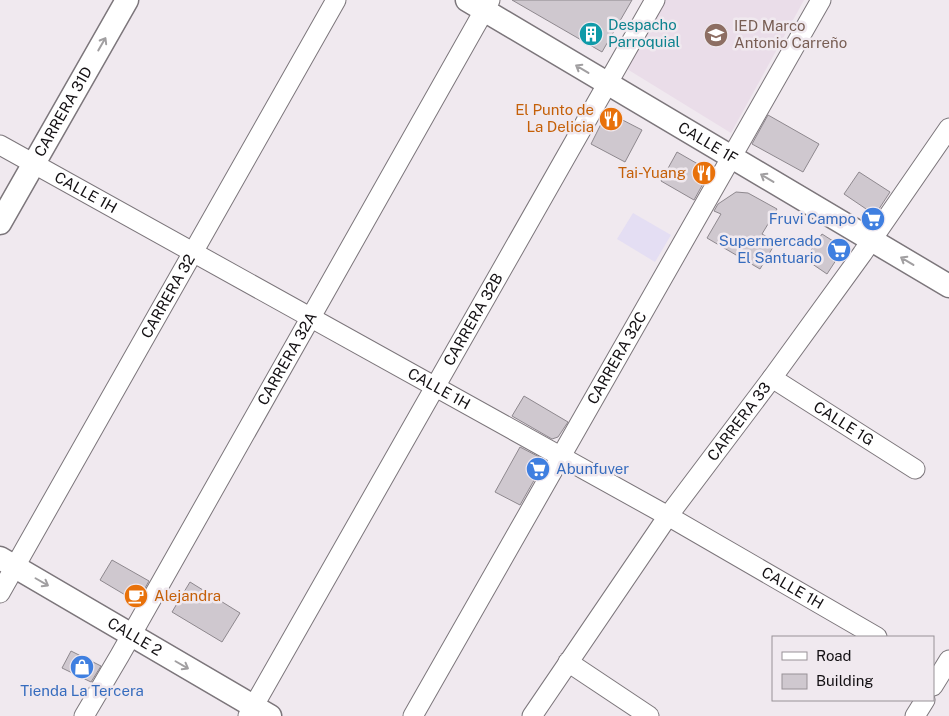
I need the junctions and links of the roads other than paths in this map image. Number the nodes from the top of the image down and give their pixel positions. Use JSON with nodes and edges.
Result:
{"nodes":[{"id":1,"x":127,"y":0,"type":"edge"},
{"id":2,"x":336,"y":0,"type":"edge"},
{"id":3,"x":655,"y":0,"type":"edge"},
{"id":4,"x":821,"y":0,"type":"edge"},
{"id":5,"x":480,"y":4,"type":"edge"},
{"id":6,"x":607,"y":83,"type":"junction"},
{"id":7,"x":949,"y":128,"type":"edge"},
{"id":8,"x":0,"y":145,"type":"edge"},
{"id":9,"x":731,"y":157,"type":"junction"},
{"id":10,"x":34,"y":164,"type":"junction"},
{"id":11,"x":0,"y":223,"type":"edge"},
{"id":12,"x":871,"y":240,"type":"junction"},
{"id":13,"x":193,"y":252,"type":"junction"},
{"id":14,"x":949,"y":286,"type":"edge"},
{"id":15,"x":311,"y":317,"type":"junction"},
{"id":16,"x":772,"y":378,"type":"junction"},
{"id":17,"x":435,"y":387,"type":"junction"},
{"id":18,"x":561,"y":456,"type":"junction"},
{"id":19,"x":915,"y":470,"type":"dead end"},
{"id":20,"x":668,"y":516,"type":"junction"},
{"id":21,"x":7,"y":562,"type":"edge"},
{"id":22,"x":0,"y":593,"type":"edge"},
{"id":23,"x":131,"y":635,"type":"junction"},
{"id":24,"x":875,"y":636,"type":"edge"},
{"id":25,"x":568,"y":662,"type":"junction"},
{"id":26,"x":924,"y":701,"type":"edge"},
{"id":27,"x":257,"y":713,"type":"edge"},
{"id":28,"x":84,"y":716,"type":"edge"},
{"id":29,"x":412,"y":716,"type":"edge"},
{"id":30,"x":532,"y":716,"type":"edge"},
{"id":31,"x":650,"y":716,"type":"edge"},
{"id":32,"x":915,"y":716,"type":"edge"}],
"edges":[{"from":10,"to":1,"type":"street","name":"CARRERA 31D","one_way":true},
{"from":2,"to":13,"type":"street","name":"CARRERA 32"},
{"from":3,"to":6,"type":"street","name":"CARRERA 32B"},
{"from":4,"to":9,"type":"street","name":"CARRERA 32C"},
{"from":6,"to":5,"type":"street","name":"CALLE 1F","one_way":true},
{"from":5,"to":15,"type":"street","name":"CARRERA 32A"},
{"from":6,"to":9,"type":"street","name":"CALLE 1F"},
{"from":6,"to":17,"type":"street","name":"CARRERA 32B"},
{"from":7,"to":12,"type":"street","name":"CARRERA 33"},
{"from":8,"to":10,"type":"street","name":"CALLE 1H"},
{"from":12,"to":9,"type":"street","name":"CALLE 1F","one_way":true},
{"from":9,"to":18,"type":"street","name":"CARRERA 32C"},
{"from":10,"to":11,"type":"street","name":"CARRERA 31D"},
{"from":10,"to":13,"type":"street","name":"CALLE 1H"},
{"from":14,"to":12,"type":"street","name":"CALLE 1F","one_way":true},
{"from":12,"to":16,"type":"street","name":"CARRERA 33"},
{"from":13,"to":15,"type":"street","name":"CALLE 1H"},
{"from":13,"to":21,"type":"street","name":"CARRERA 32"},
{"from":15,"to":17,"type":"street","name":"CALLE 1H"},
{"from":15,"to":23,"type":"street","name":"CARRERA 32A"},
{"from":16,"to":19,"type":"street","name":"CALLE 1G"},
{"from":16,"to":20,"type":"street","name":"CARRERA 33"},
{"from":17,"to":18,"type":"street","name":"CALLE 1H"},
{"from":17,"to":27,"type":"street","name":"CARRERA 32B"},
{"from":18,"to":20,"type":"street","name":"CALLE 1H"},
{"from":18,"to":29,"type":"street","name":"CARRERA 32C"},
{"from":20,"to":24,"type":"street","name":"CALLE 1H"},
{"from":20,"to":25,"type":"street","name":"CARRERA 33"},
{"from":21,"to":22,"type":"street","name":"CARRERA 32"},
{"from":21,"to":23,"type":"street","name":"CALLE 2","one_way":true},
{"from":23,"to":27,"type":"street","name":"CALLE 2","one_way":true},
{"from":23,"to":28,"type":"street","name":"CARRERA 32A"},
{"from":25,"to":30,"type":"street","name":"CARRERA 33"},
{"from":25,"to":31,"type":"street"},
{"from":26,"to":32,"type":"street"}]}
